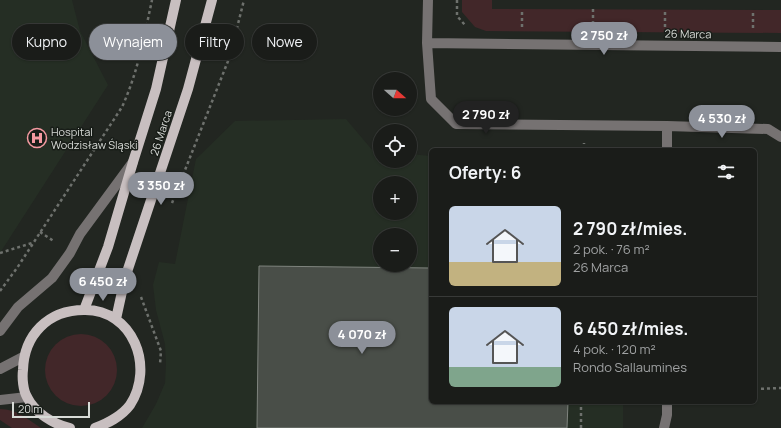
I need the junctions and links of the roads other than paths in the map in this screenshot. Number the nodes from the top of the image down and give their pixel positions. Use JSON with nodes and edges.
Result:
{"nodes":[{"id":1,"x":176,"y":0,"type":"edge"},
{"id":2,"x":212,"y":0,"type":"edge"},
{"id":3,"x":428,"y":0,"type":"edge"},
{"id":4,"x":427,"y":43,"type":"junction"},
{"id":5,"x":781,"y":48,"type":"edge"},
{"id":6,"x":667,"y":126,"type":"junction"},
{"id":7,"x":781,"y":137,"type":"edge"},
{"id":8,"x":667,"y":148,"type":"edge"},
{"id":9,"x":133,"y":162,"type":"junction"},
{"id":10,"x":84,"y":310,"type":"junction"},
{"id":11,"x":116,"y":318,"type":"junction"},
{"id":12,"x":0,"y":331,"type":"edge"},
{"id":13,"x":23,"y":357,"type":"junction"},
{"id":14,"x":0,"y":369,"type":"edge"},
{"id":15,"x":27,"y":397,"type":"junction"},
{"id":16,"x":0,"y":400,"type":"edge"},
{"id":17,"x":667,"y":404,"type":"edge"},
{"id":18,"x":110,"y":425,"type":"edge"},
{"id":19,"x":70,"y":428,"type":"edge"},
{"id":20,"x":95,"y":428,"type":"edge"},
{"id":21,"x":664,"y":428,"type":"edge"}],
"edges":[{"from":1,"to":9,"type":"main road","name":"26 Marca"},
{"from":2,"to":11,"type":"main road","name":"26 Marca"},
{"from":3,"to":4,"type":"street"},
{"from":4,"to":5,"type":"street","name":"26 Marca"},
{"from":4,"to":6,"type":"street"},
{"from":6,"to":7,"type":"street"},
{"from":6,"to":8,"type":"street"},
{"from":9,"to":10,"type":"main road","name":"26 Marca"},
{"from":9,"to":12,"type":"street"},
{"from":10,"to":11,"type":"main road"},
{"from":10,"to":13,"type":"main road"},
{"from":11,"to":18,"type":"main road"},
{"from":13,"to":14,"type":"street"},
{"from":13,"to":15,"type":"main road"},
{"from":15,"to":16,"type":"street"},
{"from":15,"to":19,"type":"main road"},
{"from":17,"to":21,"type":"street"},
{"from":18,"to":20,"type":"main road"}]}
